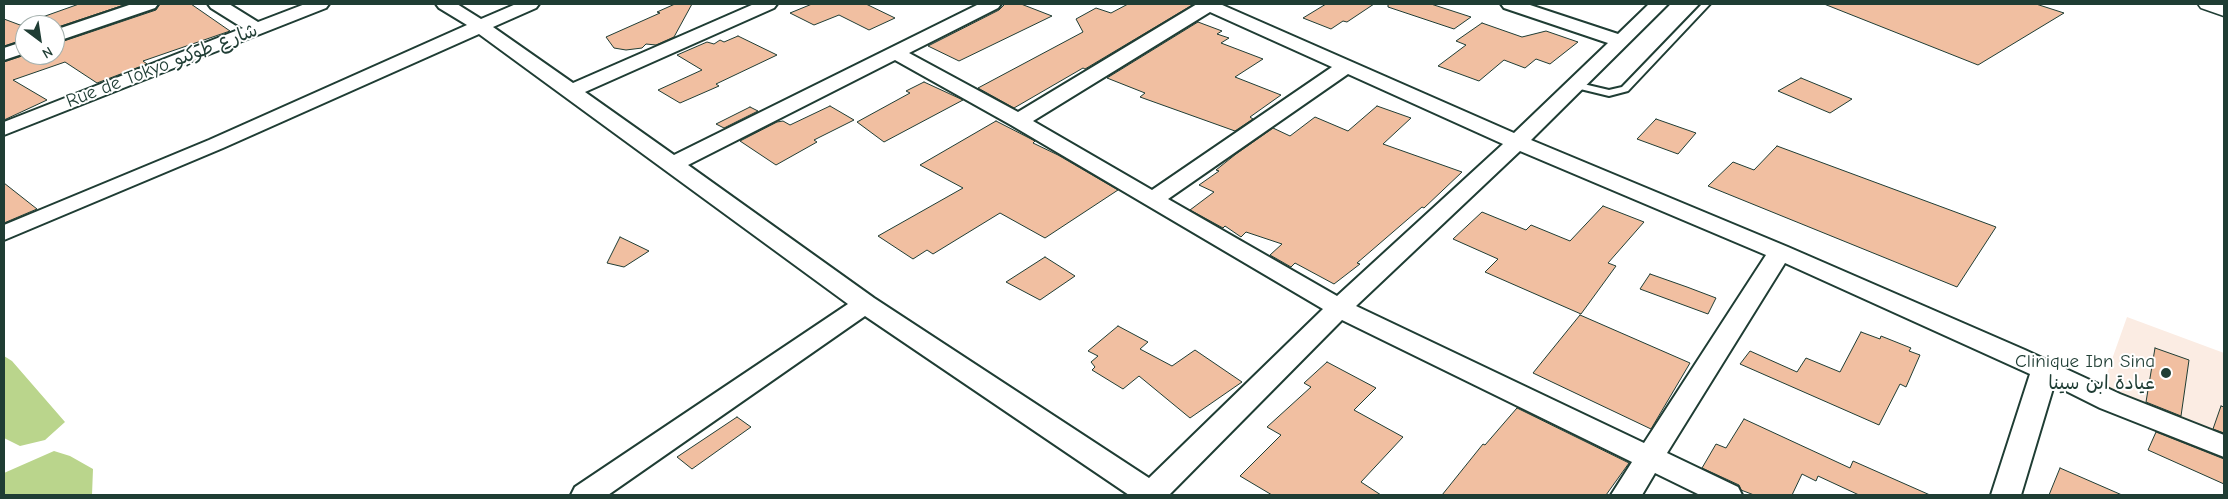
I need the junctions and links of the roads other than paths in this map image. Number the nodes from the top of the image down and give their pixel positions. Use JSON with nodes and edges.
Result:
{"nodes":[{"id":1,"x":149,"y":4,"type":"edge"},
{"id":2,"x":217,"y":4,"type":"edge"},
{"id":3,"x":320,"y":4,"type":"edge"},
{"id":4,"x":445,"y":4,"type":"edge"},
{"id":5,"x":530,"y":4,"type":"edge"},
{"id":6,"x":768,"y":4,"type":"edge"},
{"id":7,"x":1207,"y":4,"type":"edge"},
{"id":8,"x":1510,"y":4,"type":"edge"},
{"id":9,"x":1659,"y":4,"type":"edge"},
{"id":10,"x":1706,"y":4,"type":"edge"},
{"id":11,"x":2208,"y":4,"type":"edge"},
{"id":12,"x":979,"y":6,"type":"edge"},
{"id":13,"x":2224,"y":10,"type":"edge"},
{"id":14,"x":480,"y":26,"type":"junction"},
{"id":15,"x":257,"y":29,"type":"junction"},
{"id":16,"x":65,"y":33,"type":"edge"},
{"id":17,"x":1620,"y":41,"type":"junction"},
{"id":18,"x":896,"y":53,"type":"junction"},
{"id":19,"x":1345,"y":67,"type":"junction"},
{"id":20,"x":1575,"y":85,"type":"junction"},
{"id":21,"x":571,"y":91,"type":"junction"},
{"id":22,"x":1018,"y":120,"type":"junction"},
{"id":23,"x":4,"y":129,"type":"edge"},
{"id":24,"x":1516,"y":142,"type":"junction"},
{"id":25,"x":673,"y":164,"type":"junction"},
{"id":26,"x":1152,"y":200,"type":"junction"},
{"id":27,"x":4,"y":233,"type":"edge"},
{"id":28,"x":1780,"y":252,"type":"junction"},
{"id":29,"x":865,"y":304,"type":"junction"},
{"id":30,"x":1339,"y":308,"type":"junction"},
{"id":31,"x":2045,"y":370,"type":"junction"},
{"id":32,"x":2224,"y":446,"type":"edge"},
{"id":33,"x":1650,"y":457,"type":"junction"},
{"id":34,"x":586,"y":495,"type":"edge"},
{"id":35,"x":1151,"y":495,"type":"edge"},
{"id":36,"x":1626,"y":495,"type":"edge"},
{"id":37,"x":1727,"y":495,"type":"edge"},
{"id":38,"x":2006,"y":495,"type":"edge"}],
"edges":[{"from":1,"to":16,"type":"street"},
{"from":2,"to":15,"type":"street"},
{"from":3,"to":15,"type":"street","name":"Rue de Tokyo شارع طوكيو"},
{"from":4,"to":14,"type":"street"},
{"from":5,"to":14,"type":"street"},
{"from":6,"to":21,"type":"street"},
{"from":7,"to":19,"type":"street"},
{"from":7,"to":22,"type":"street"},
{"from":8,"to":17,"type":"street"},
{"from":9,"to":17,"type":"street"},
{"from":10,"to":20,"type":"lane"},
{"from":11,"to":13,"type":"highway"},
{"from":12,"to":18,"type":"street"},
{"from":14,"to":21,"type":"street"},
{"from":14,"to":27,"type":"street"},
{"from":15,"to":23,"type":"street","name":"Rue de Tokyo شارع طوكيو"},
{"from":17,"to":20,"type":"street"},
{"from":18,"to":22,"type":"street"},
{"from":18,"to":25,"type":"street"},
{"from":19,"to":24,"type":"street"},
{"from":19,"to":26,"type":"street"},
{"from":20,"to":24,"type":"street"},
{"from":21,"to":25,"type":"street"},
{"from":22,"to":26,"type":"street"},
{"from":24,"to":28,"type":"street"},
{"from":24,"to":30,"type":"street"},
{"from":25,"to":29,"type":"street"},
{"from":26,"to":30,"type":"street"},
{"from":28,"to":31,"type":"street"},
{"from":28,"to":33,"type":"street"},
{"from":29,"to":34,"type":"street"},
{"from":29,"to":35,"type":"street"},
{"from":30,"to":33,"type":"street"},
{"from":30,"to":35,"type":"street"},
{"from":31,"to":32,"type":"street"},
{"from":31,"to":38,"type":"street"},
{"from":33,"to":36,"type":"street"},
{"from":33,"to":37,"type":"street"}]}
